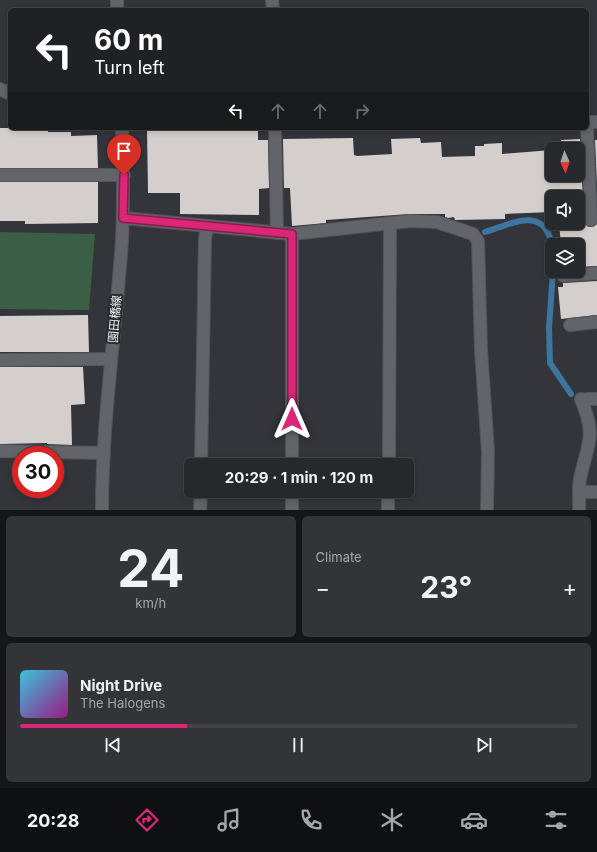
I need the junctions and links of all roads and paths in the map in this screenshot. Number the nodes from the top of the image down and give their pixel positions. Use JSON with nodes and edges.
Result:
{"nodes":[{"id":1,"x":122,"y":130,"type":"edge"},
{"id":2,"x":275,"y":130,"type":"edge"},
{"id":3,"x":587,"y":130,"type":"edge"},
{"id":4,"x":0,"y":175,"type":"edge"},
{"id":5,"x":124,"y":175,"type":"junction"},
{"id":6,"x":123,"y":218,"type":"junction"},
{"id":7,"x":590,"y":220,"type":"dead end"},
{"id":8,"x":390,"y":224,"type":"junction"},
{"id":9,"x":207,"y":227,"type":"junction"},
{"id":10,"x":277,"y":233,"type":"junction"},
{"id":11,"x":292,"y":234,"type":"junction"},
{"id":12,"x":597,"y":273,"type":"edge"},
{"id":13,"x":585,"y":274,"type":"edge"},
{"id":14,"x":597,"y":322,"type":"edge"},
{"id":15,"x":570,"y":325,"type":"dead end"},
{"id":16,"x":111,"y":359,"type":"junction"},
{"id":17,"x":0,"y":360,"type":"edge"},
{"id":18,"x":588,"y":399,"type":"edge"},
{"id":19,"x":0,"y":451,"type":"edge"},
{"id":20,"x":104,"y":453,"type":"junction"},
{"id":21,"x":201,"y":458,"type":"edge"},
{"id":22,"x":292,"y":458,"type":"edge"},
{"id":23,"x":389,"y":458,"type":"edge"},
{"id":24,"x":579,"y":492,"type":"junction"},
{"id":25,"x":597,"y":492,"type":"edge"},
{"id":26,"x":201,"y":498,"type":"edge"},
{"id":27,"x":292,"y":498,"type":"edge"},
{"id":28,"x":388,"y":498,"type":"edge"},
{"id":29,"x":102,"y":510,"type":"edge"},
{"id":30,"x":200,"y":510,"type":"edge"},
{"id":31,"x":292,"y":510,"type":"edge"},
{"id":32,"x":388,"y":510,"type":"edge"},
{"id":33,"x":487,"y":510,"type":"edge"},
{"id":34,"x":579,"y":510,"type":"edge"}],
"edges":[{"from":1,"to":5,"type":"street","name":"園田橋線"},
{"from":2,"to":10,"type":"street"},
{"from":3,"to":7,"type":"street"},
{"from":4,"to":5,"type":"street"},
{"from":5,"to":6,"type":"street","name":"園田橋線"},
{"from":6,"to":9,"type":"street"},
{"from":6,"to":16,"type":"street","name":"園田橋線"},
{"from":8,"to":11,"type":"street"},
{"from":8,"to":23,"type":"street"},
{"from":8,"to":33,"type":"street"},
{"from":9,"to":10,"type":"street"},
{"from":9,"to":21,"type":"street"},
{"from":10,"to":11,"type":"street"},
{"from":11,"to":22,"type":"street"},
{"from":12,"to":13,"type":"street"},
{"from":14,"to":15,"type":"street"},
{"from":16,"to":17,"type":"street"},
{"from":16,"to":20,"type":"street","name":"園田橋線"},
{"from":18,"to":24,"type":"street"},
{"from":19,"to":20,"type":"street"},
{"from":20,"to":29,"type":"street","name":"園田橋線"},
{"from":24,"to":25,"type":"street"},
{"from":24,"to":34,"type":"street"},
{"from":26,"to":30,"type":"street"},
{"from":27,"to":31,"type":"street"},
{"from":28,"to":32,"type":"street"}]}
